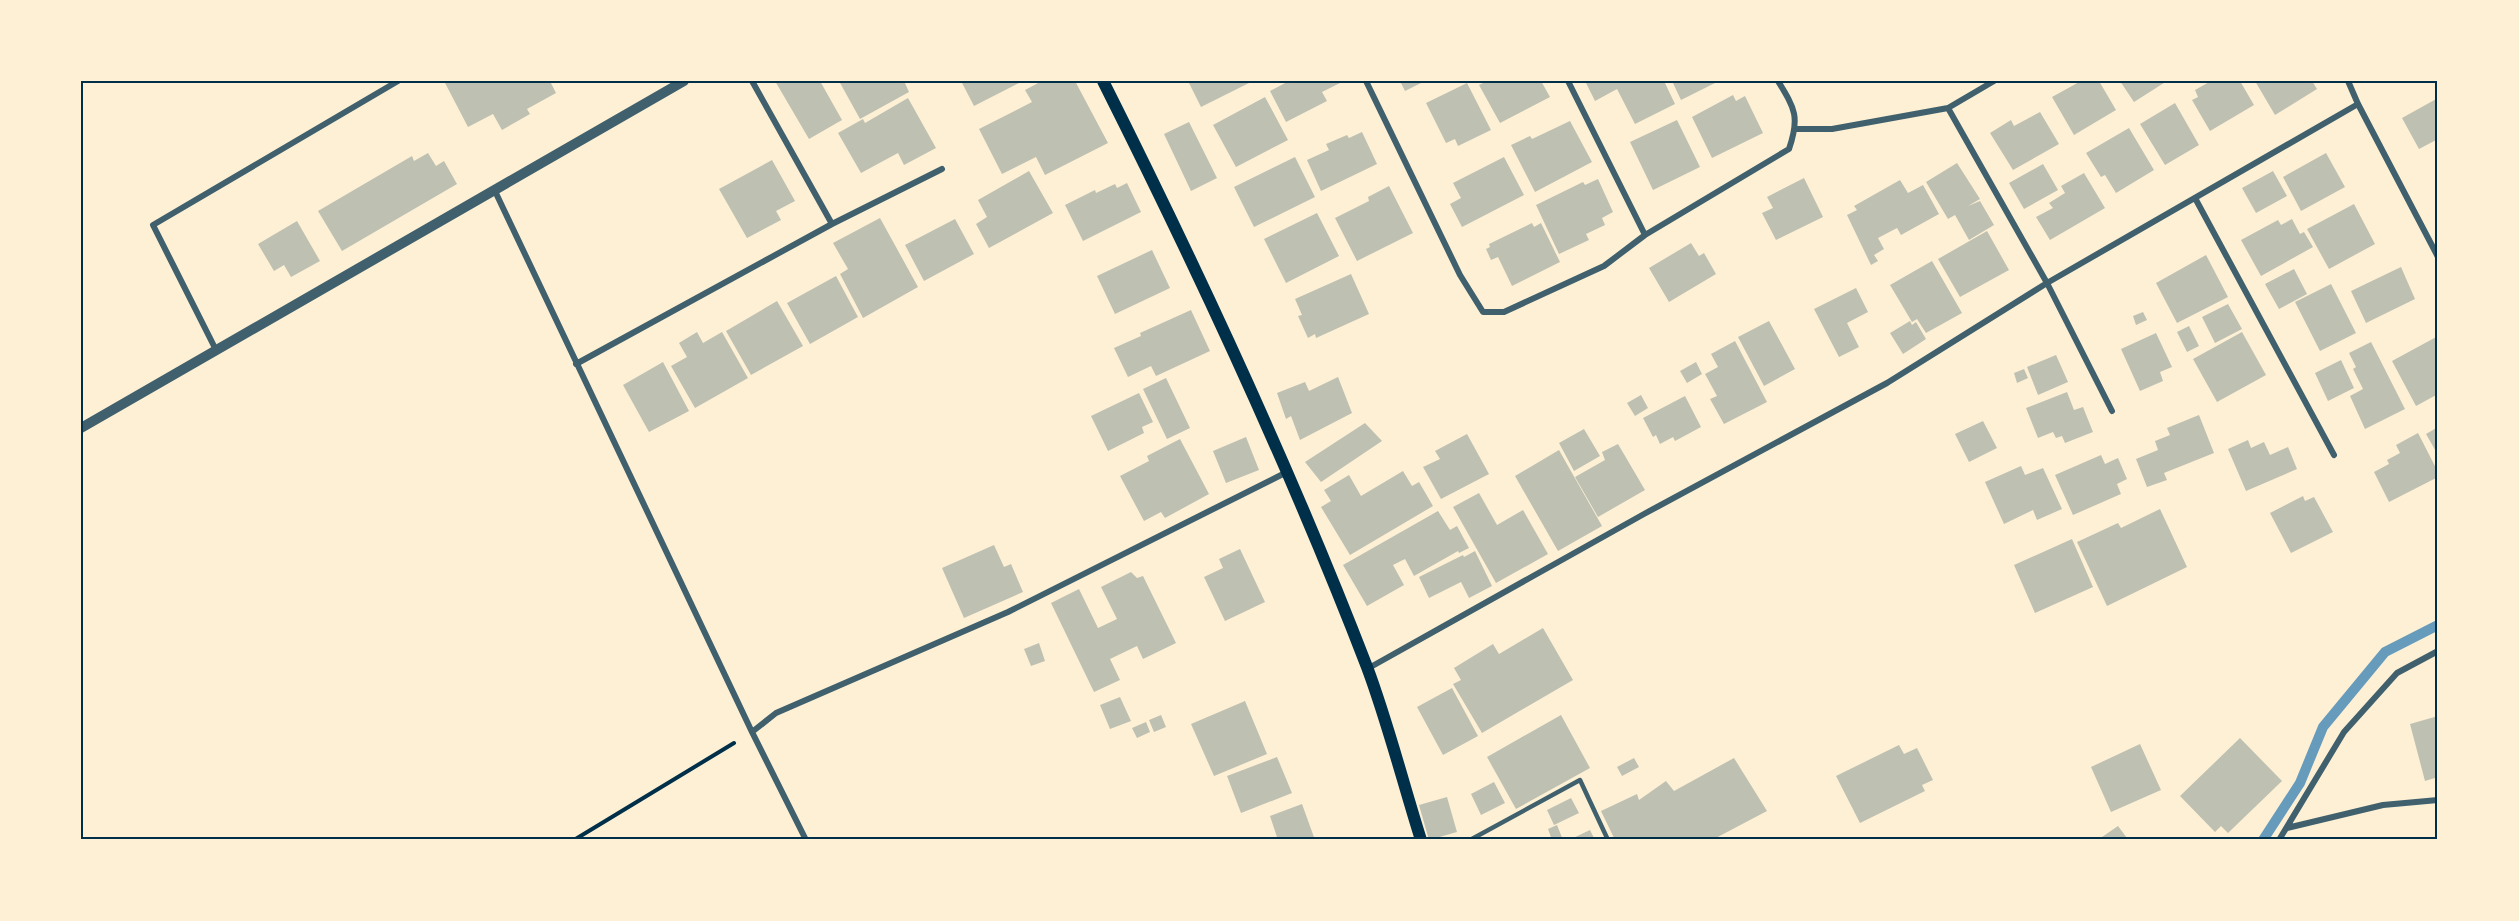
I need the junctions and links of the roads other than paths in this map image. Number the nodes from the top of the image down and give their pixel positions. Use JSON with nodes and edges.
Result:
{"nodes":[{"id":1,"x":398,"y":81,"type":"edge"},
{"id":2,"x":684,"y":81,"type":"edge"},
{"id":3,"x":752,"y":81,"type":"edge"},
{"id":4,"x":1103,"y":81,"type":"edge"},
{"id":5,"x":1366,"y":81,"type":"edge"},
{"id":6,"x":1568,"y":81,"type":"edge"},
{"id":7,"x":1778,"y":81,"type":"edge"},
{"id":8,"x":1994,"y":81,"type":"edge"},
{"id":9,"x":2348,"y":81,"type":"edge"},
{"id":10,"x":2358,"y":104,"type":"junction"},
{"id":11,"x":1948,"y":108,"type":"junction"},
{"id":12,"x":1796,"y":129,"type":"junction"},
{"id":13,"x":942,"y":169,"type":"dead end"},
{"id":14,"x":494,"y":189,"type":"junction"},
{"id":15,"x":2195,"y":198,"type":"junction"},
{"id":16,"x":832,"y":224,"type":"junction"},
{"id":17,"x":1645,"y":236,"type":"junction"},
{"id":18,"x":2438,"y":257,"type":"edge"},
{"id":19,"x":2047,"y":283,"type":"junction"},
{"id":20,"x":216,"y":350,"type":"junction"},
{"id":21,"x":576,"y":364,"type":"junction"},
{"id":22,"x":2112,"y":411,"type":"dead end"},
{"id":23,"x":81,"y":428,"type":"edge"},
{"id":24,"x":2334,"y":455,"type":"dead end"},
{"id":25,"x":1287,"y":472,"type":"junction"},
{"id":26,"x":2438,"y":651,"type":"edge"},
{"id":27,"x":1367,"y":669,"type":"junction"},
{"id":28,"x":752,"y":732,"type":"junction"},
{"id":29,"x":2438,"y":800,"type":"edge"},
{"id":30,"x":2287,"y":828,"type":"junction"},
{"id":31,"x":806,"y":840,"type":"edge"},
{"id":32,"x":1421,"y":840,"type":"edge"},
{"id":33,"x":1470,"y":840,"type":"edge"},
{"id":34,"x":1608,"y":840,"type":"edge"},
{"id":35,"x":2279,"y":840,"type":"edge"}],
"edges":[{"from":1,"to":20,"type":"street"},
{"from":2,"to":14,"type":"street"},
{"from":3,"to":16,"type":"street"},
{"from":4,"to":25,"type":"main road"},
{"from":5,"to":17,"type":"street"},
{"from":6,"to":17,"type":"street"},
{"from":7,"to":12,"type":"street"},
{"from":8,"to":11,"type":"street"},
{"from":9,"to":10,"type":"street"},
{"from":10,"to":15,"type":"street"},
{"from":10,"to":18,"type":"street"},
{"from":11,"to":12,"type":"street"},
{"from":11,"to":19,"type":"street"},
{"from":12,"to":17,"type":"street"},
{"from":13,"to":16,"type":"street"},
{"from":14,"to":20,"type":"street"},
{"from":14,"to":21,"type":"street"},
{"from":15,"to":19,"type":"street"},
{"from":15,"to":24,"type":"street"},
{"from":16,"to":21,"type":"street"},
{"from":19,"to":22,"type":"street"},
{"from":19,"to":27,"type":"street"},
{"from":20,"to":23,"type":"street"},
{"from":21,"to":28,"type":"street"},
{"from":25,"to":27,"type":"main road"},
{"from":25,"to":28,"type":"street"},
{"from":26,"to":30,"type":"street"},
{"from":27,"to":32,"type":"main road"},
{"from":28,"to":31,"type":"street"},
{"from":29,"to":30,"type":"street"},
{"from":30,"to":35,"type":"street"},
{"from":33,"to":34,"type":"lane"}]}
